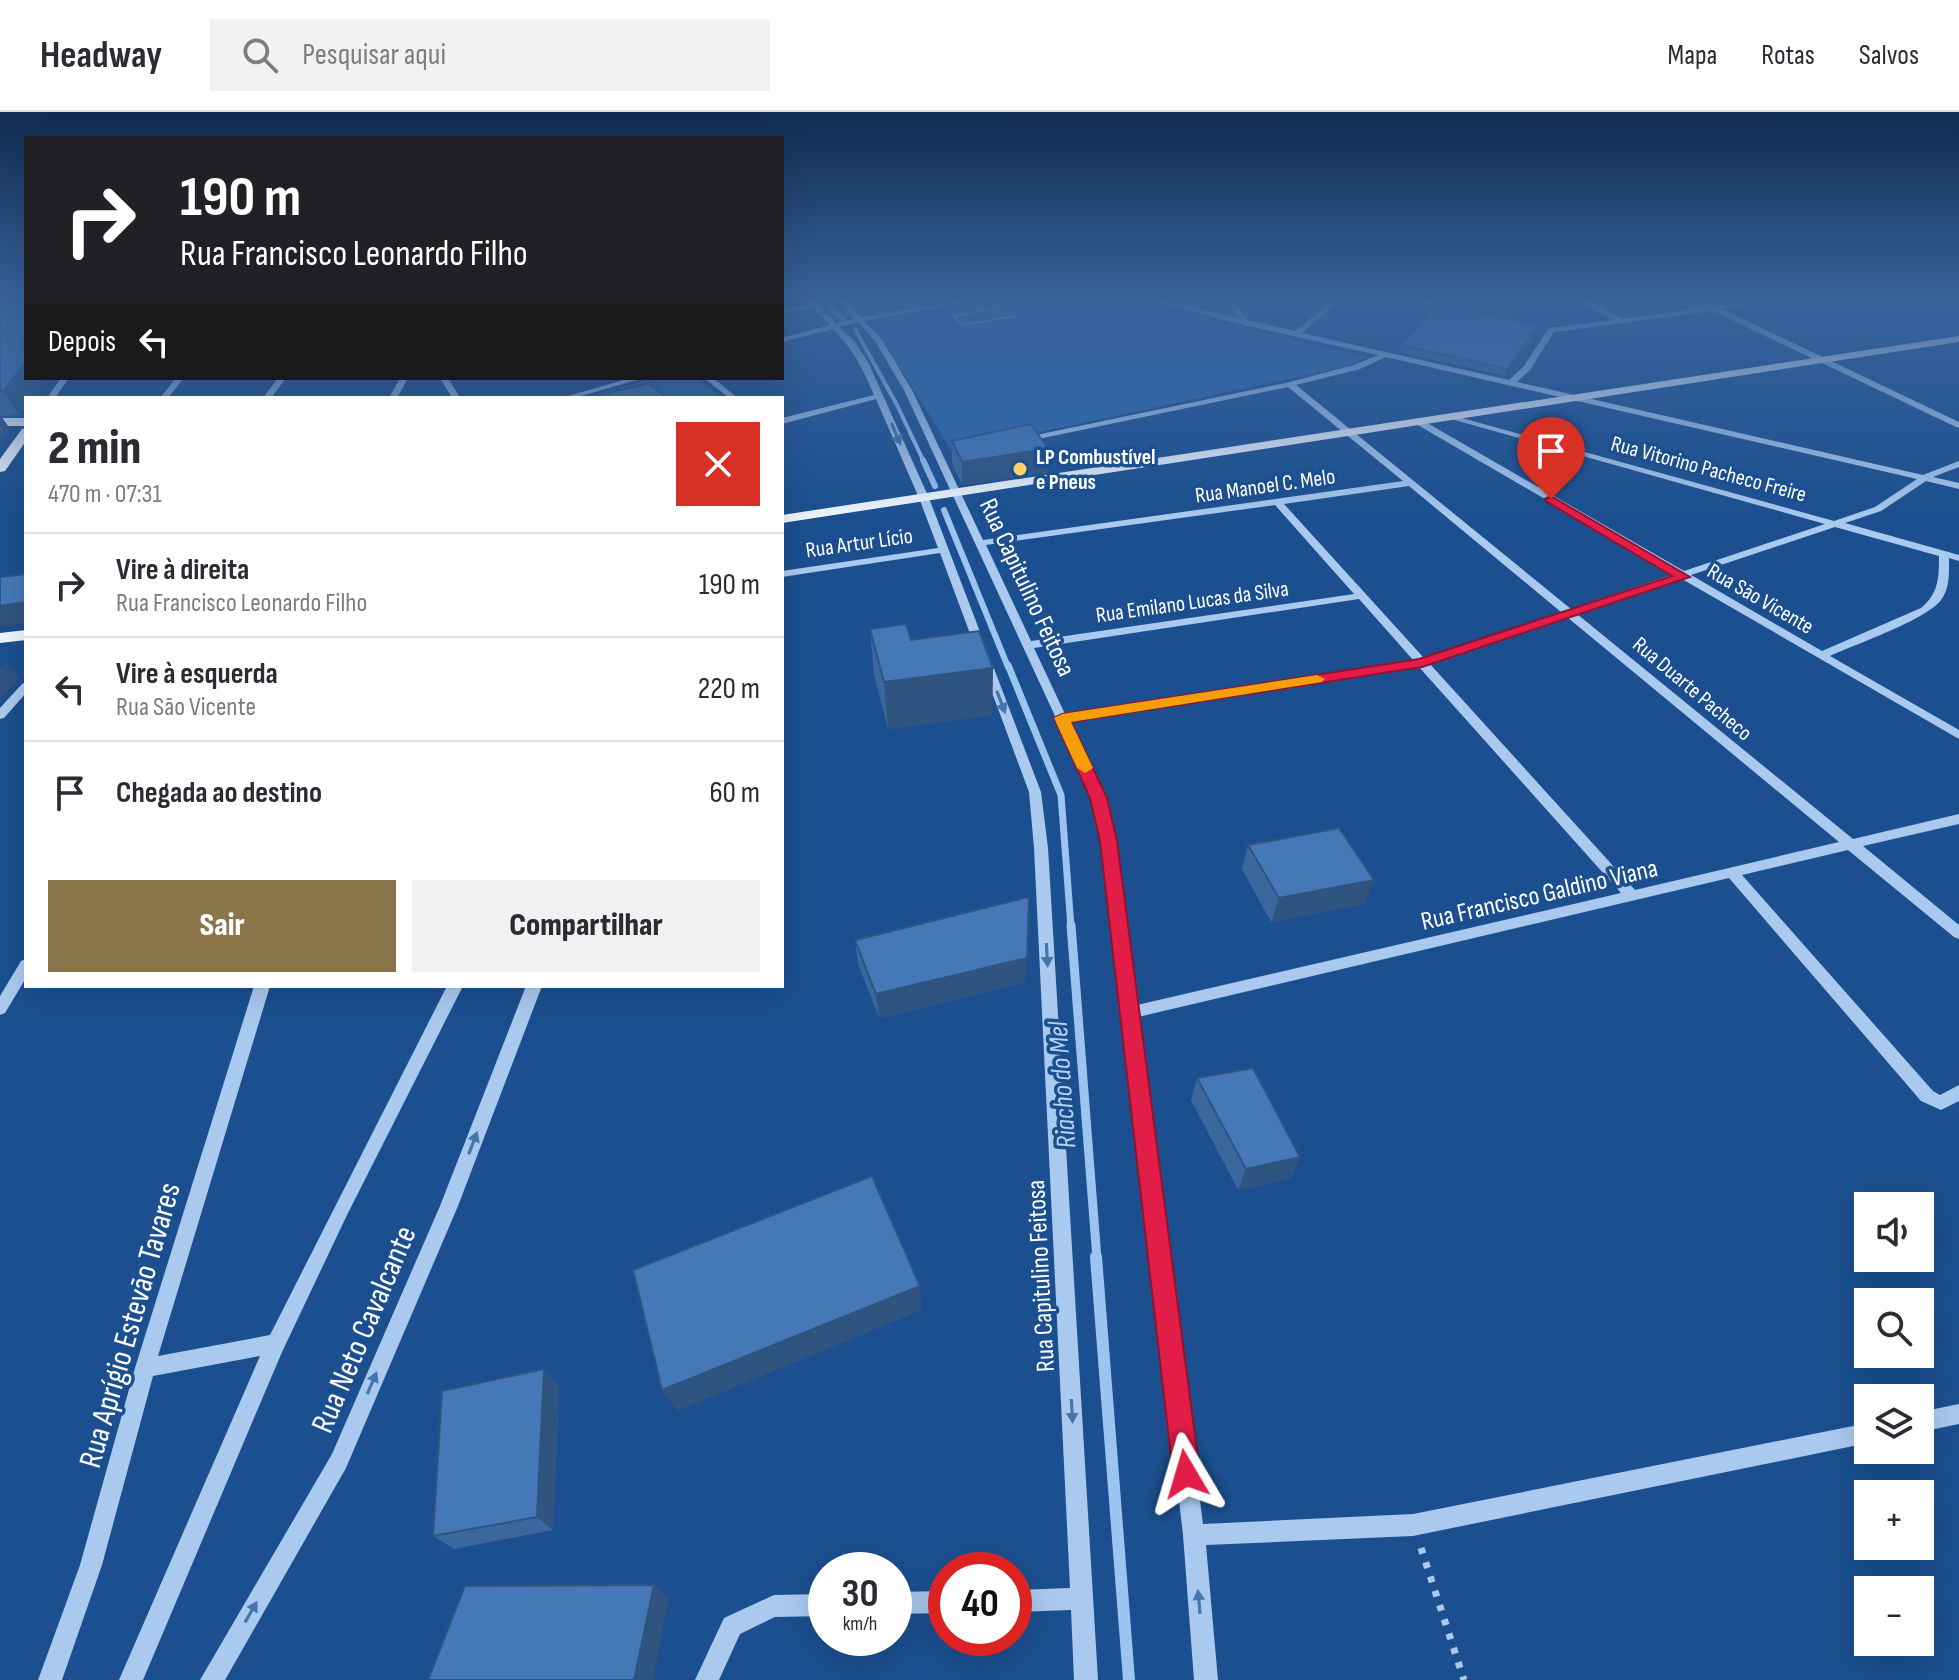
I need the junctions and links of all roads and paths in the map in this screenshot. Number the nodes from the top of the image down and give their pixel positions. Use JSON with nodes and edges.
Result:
{"nodes":[{"id":1,"x":869,"y":373,"type":"edge"},
{"id":2,"x":900,"y":373,"type":"edge"},
{"id":3,"x":1333,"y":373,"type":"edge"},
{"id":4,"x":1463,"y":373,"type":"edge"},
{"id":5,"x":1522,"y":373,"type":"edge"},
{"id":6,"x":1531,"y":373,"type":"edge"},
{"id":7,"x":1734,"y":373,"type":"edge"},
{"id":8,"x":1849,"y":373,"type":"edge"},
{"id":9,"x":178,"y":380,"type":"edge"},
{"id":10,"x":632,"y":380,"type":"edge"},
{"id":11,"x":711,"y":380,"type":"edge"},
{"id":12,"x":1290,"y":384,"type":"junction"},
{"id":13,"x":1510,"y":384,"type":"junction"},
{"id":14,"x":1547,"y":392,"type":"junction"},
{"id":15,"x":166,"y":396,"type":"edge"},
{"id":16,"x":572,"y":396,"type":"edge"},
{"id":17,"x":731,"y":396,"type":"edge"},
{"id":18,"x":880,"y":396,"type":"junction"},
{"id":19,"x":1571,"y":398,"type":"junction"},
{"id":20,"x":1448,"y":417,"type":"junction"},
{"id":21,"x":784,"y":420,"type":"edge"},
{"id":22,"x":0,"y":422,"type":"edge"},
{"id":23,"x":24,"y":422,"type":"edge"},
{"id":24,"x":1419,"y":422,"type":"junction"},
{"id":25,"x":1959,"y":425,"type":"edge"},
{"id":26,"x":1350,"y":433,"type":"junction"},
{"id":27,"x":24,"y":435,"type":"edge"},
{"id":28,"x":1018,"y":442,"type":"edge"},
{"id":29,"x":1959,"y":464,"type":"edge"},
{"id":30,"x":0,"y":468,"type":"edge"},
{"id":31,"x":1924,"y":478,"type":"junction"},
{"id":32,"x":1411,"y":483,"type":"junction"},
{"id":33,"x":1959,"y":486,"type":"edge"},
{"id":34,"x":958,"y":493,"type":"junction"},
{"id":35,"x":924,"y":498,"type":"junction"},
{"id":36,"x":1279,"y":504,"type":"junction"},
{"id":37,"x":784,"y":519,"type":"edge"},
{"id":38,"x":1838,"y":524,"type":"junction"},
{"id":39,"x":982,"y":543,"type":"junction"},
{"id":40,"x":942,"y":550,"type":"junction"},
{"id":41,"x":1944,"y":553,"type":"junction"},
{"id":42,"x":1959,"y":558,"type":"edge"},
{"id":43,"x":784,"y":574,"type":"edge"},
{"id":44,"x":1683,"y":577,"type":"junction"},
{"id":45,"x":1361,"y":596,"type":"junction"},
{"id":46,"x":1572,"y":614,"type":"junction"},
{"id":47,"x":24,"y":635,"type":"edge"},
{"id":48,"x":0,"y":638,"type":"edge"},
{"id":49,"x":1029,"y":645,"type":"junction"},
{"id":50,"x":1822,"y":655,"type":"junction"},
{"id":51,"x":1422,"y":663,"type":"junction"},
{"id":52,"x":24,"y":688,"type":"edge"},
{"id":53,"x":0,"y":715,"type":"edge"},
{"id":54,"x":1062,"y":718,"type":"junction"},
{"id":55,"x":1959,"y":735,"type":"edge"},
{"id":56,"x":1959,"y":819,"type":"edge"},
{"id":57,"x":1853,"y":846,"type":"junction"},
{"id":58,"x":1733,"y":874,"type":"junction"},
{"id":59,"x":1633,"y":897,"type":"junction"},
{"id":60,"x":1959,"y":933,"type":"edge"},
{"id":61,"x":24,"y":968,"type":"edge"},
{"id":62,"x":261,"y":988,"type":"edge"},
{"id":63,"x":454,"y":988,"type":"edge"},
{"id":64,"x":533,"y":988,"type":"edge"},
{"id":65,"x":0,"y":1009,"type":"edge"},
{"id":66,"x":1130,"y":1013,"type":"junction"},
{"id":67,"x":1959,"y":1092,"type":"edge"},
{"id":68,"x":275,"y":1344,"type":"junction"},
{"id":69,"x":145,"y":1368,"type":"junction"},
{"id":70,"x":1959,"y":1414,"type":"edge"},
{"id":71,"x":1934,"y":1419,"type":"edge"},
{"id":72,"x":1854,"y":1436,"type":"edge"},
{"id":73,"x":1413,"y":1525,"type":"junction"},
{"id":74,"x":1194,"y":1535,"type":"junction"},
{"id":75,"x":1082,"y":1599,"type":"junction"},
{"id":76,"x":1032,"y":1600,"type":"edge"},
{"id":77,"x":808,"y":1605,"type":"edge"},
{"id":78,"x":50,"y":1680,"type":"edge"},
{"id":79,"x":131,"y":1680,"type":"edge"},
{"id":80,"x":212,"y":1680,"type":"edge"},
{"id":81,"x":707,"y":1680,"type":"edge"},
{"id":82,"x":1086,"y":1680,"type":"edge"},
{"id":83,"x":1206,"y":1680,"type":"edge"},
{"id":84,"x":1464,"y":1680,"type":"edge"}],
"edges":[{"from":1,"to":18,"type":"street","name":"Rua Capitulino Feitosa"},
{"from":2,"to":34,"type":"street","name":"Rua Capitulino Feitosa"},
{"from":3,"to":12,"type":"street"},
{"from":4,"to":13,"type":"street"},
{"from":5,"to":13,"type":"street"},
{"from":6,"to":14,"type":"street"},
{"from":7,"to":19,"type":"main road"},
{"from":8,"to":25,"type":"street"},
{"from":9,"to":15,"type":"street"},
{"from":10,"to":16,"type":"street"},
{"from":11,"to":17,"type":"street"},
{"from":12,"to":26,"type":"street","name":"Rua Duarte Pacheco"},
{"from":12,"to":28,"type":"street"},
{"from":13,"to":14,"type":"street"},
{"from":14,"to":19,"type":"street"},
{"from":18,"to":21,"type":"street"},
{"from":18,"to":35,"type":"street","name":"Rua Capitulino Feitosa","one_way":true},
{"from":19,"to":20,"type":"main road"},
{"from":19,"to":31,"type":"street"},
{"from":20,"to":24,"type":"main road"},
{"from":20,"to":38,"type":"street","name":"Rua Vitorino Pacheco Freire"},
{"from":22,"to":23,"type":"main road"},
{"from":24,"to":26,"type":"main road"},
{"from":24,"to":44,"type":"street","name":"Rua São Vicente"},
{"from":26,"to":32,"type":"street","name":"Rua Duarte Pacheco"},
{"from":26,"to":34,"type":"main road"},
{"from":27,"to":30,"type":"main road"},
{"from":29,"to":31,"type":"street"},
{"from":31,"to":33,"type":"street"},
{"from":31,"to":38,"type":"street"},
{"from":32,"to":36,"type":"street","name":"Rua Manoel C. Melo"},
{"from":32,"to":46,"type":"street","name":"Rua Duarte Pacheco"},
{"from":34,"to":35,"type":"main road"},
{"from":34,"to":39,"type":"street","name":"Rua Capitulino Feitosa"},
{"from":35,"to":37,"type":"main road"},
{"from":35,"to":40,"type":"street","name":"Rua Capitulino Feitosa"},
{"from":36,"to":39,"type":"street","name":"Rua Manoel C. Melo"},
{"from":36,"to":45,"type":"street"},
{"from":38,"to":41,"type":"street","name":"Rua Vitorino Pacheco Freire"},
{"from":38,"to":44,"type":"street"},
{"from":39,"to":49,"type":"street","name":"Rua Capitulino Feitosa"},
{"from":40,"to":43,"type":"street","name":"Rua Artur Lício"},
{"from":40,"to":75,"type":"street","name":"Rua Capitulino Feitosa","one_way":true},
{"from":41,"to":42,"type":"street","name":"Rua Vitorino Pacheco Freire"},
{"from":41,"to":50,"type":"street"},
{"from":44,"to":46,"type":"street"},
{"from":44,"to":50,"type":"street","name":"Rua São Vicente"},
{"from":45,"to":49,"type":"street","name":"Rua Emilano Lucas da Silva"},
{"from":45,"to":51,"type":"street"},
{"from":46,"to":51,"type":"street"},
{"from":46,"to":57,"type":"street","name":"Rua Duarte Pacheco"},
{"from":47,"to":48,"type":"main road"},
{"from":49,"to":54,"type":"street","name":"Rua Capitulino Feitosa"},
{"from":50,"to":55,"type":"street","name":"Rua São Vicente"},
{"from":51,"to":54,"type":"street"},
{"from":51,"to":59,"type":"street"},
{"from":52,"to":53,"type":"street"},
{"from":54,"to":66,"type":"street","name":"Rua Capitulino Feitosa"},
{"from":56,"to":57,"type":"street","name":"Rua Francisco Galdino Viana"},
{"from":57,"to":58,"type":"street","name":"Rua Francisco Galdino Viana"},
{"from":57,"to":60,"type":"street","name":"Rua Duarte Pacheco"},
{"from":58,"to":59,"type":"street","name":"Rua Francisco Galdino Viana"},
{"from":58,"to":67,"type":"street"},
{"from":59,"to":66,"type":"street","name":"Rua Francisco Galdino Viana"},
{"from":61,"to":65,"type":"street"},
{"from":62,"to":69,"type":"street","name":"Rua Aprígio Estevão Tavares"},
{"from":63,"to":68,"type":"street"},
{"from":80,"to":64,"type":"street","name":"Rua Neto Cavalcante","one_way":true},
{"from":66,"to":74,"type":"street","name":"Rua Capitulino Feitosa"},
{"from":68,"to":69,"type":"street"},
{"from":68,"to":79,"type":"street"},
{"from":69,"to":78,"type":"street","name":"Rua Aprígio Estevão Tavares"},
{"from":70,"to":71,"type":"street"},
{"from":72,"to":73,"type":"street"},
{"from":73,"to":74,"type":"street"},
{"from":73,"to":84,"type":"path"},
{"from":83,"to":74,"type":"street","name":"Rua Capitulino Feitosa","one_way":true},
{"from":75,"to":76,"type":"street"},
{"from":75,"to":82,"type":"street","name":"Rua Capitulino Feitosa"},
{"from":77,"to":81,"type":"street"}]}
